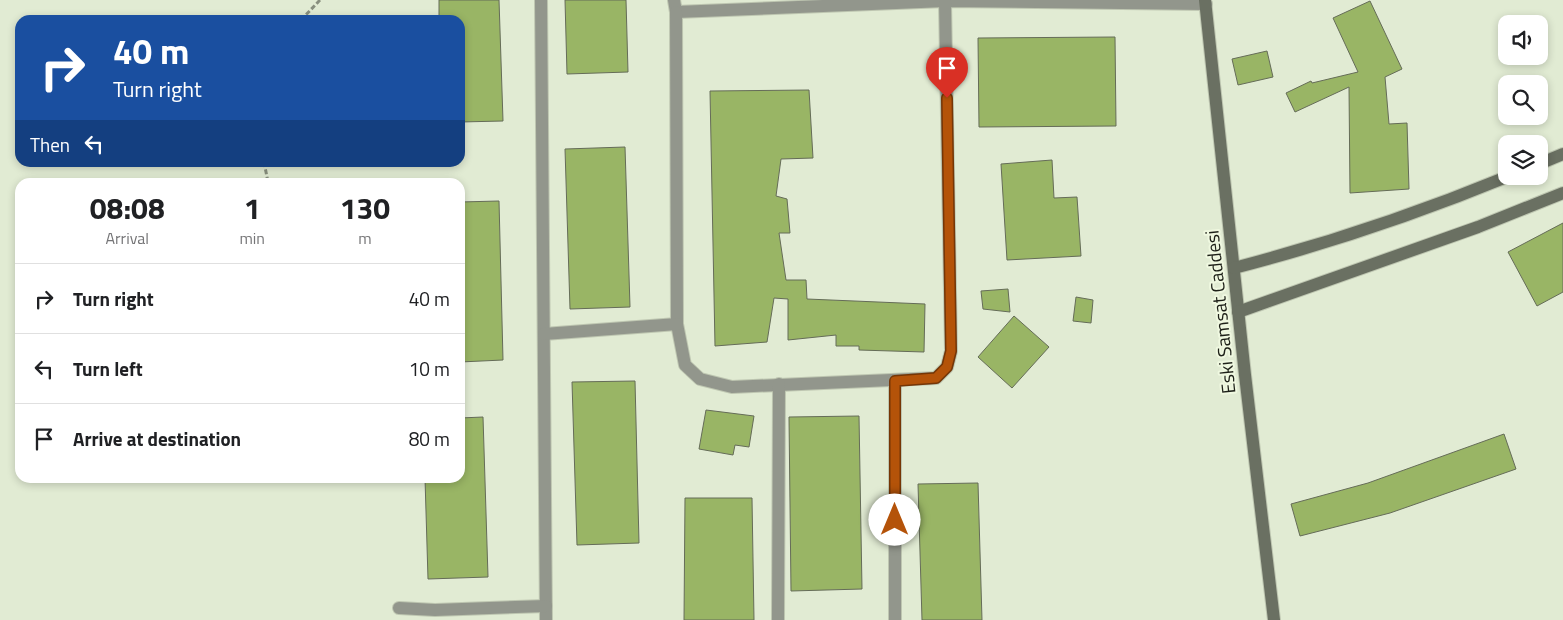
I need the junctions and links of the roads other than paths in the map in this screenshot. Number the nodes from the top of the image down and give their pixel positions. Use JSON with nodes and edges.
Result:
{"nodes":[{"id":1,"x":541,"y":0,"type":"edge"},
{"id":2,"x":945,"y":1,"type":"edge"},
{"id":3,"x":1206,"y":2,"type":"edge"},
{"id":4,"x":794,"y":3,"type":"edge"},
{"id":5,"x":675,"y":6,"type":"edge"},
{"id":6,"x":1563,"y":154,"type":"edge"},
{"id":7,"x":1548,"y":160,"type":"edge"},
{"id":8,"x":1498,"y":180,"type":"edge"},
{"id":9,"x":1563,"y":192,"type":"edge"},
{"id":10,"x":1234,"y":268,"type":"junction"},
{"id":11,"x":1238,"y":312,"type":"junction"},
{"id":12,"x":677,"y":324,"type":"junction"},
{"id":13,"x":544,"y":334,"type":"junction"},
{"id":14,"x":895,"y":381,"type":"junction"},
{"id":15,"x":779,"y":384,"type":"junction"},
{"id":16,"x":546,"y":606,"type":"junction"},
{"id":17,"x":399,"y":608,"type":"dead end"},
{"id":18,"x":432,"y":615,"type":"edge"},
{"id":19,"x":546,"y":620,"type":"edge"},
{"id":20,"x":778,"y":620,"type":"edge"},
{"id":21,"x":895,"y":620,"type":"edge"},
{"id":22,"x":1274,"y":620,"type":"edge"}],
"edges":[{"from":1,"to":13,"type":"street"},
{"from":2,"to":3,"type":"street"},
{"from":2,"to":4,"type":"street"},
{"from":2,"to":14,"type":"street"},
{"from":3,"to":10,"type":"main road","name":"Eski Samsat Caddesi"},
{"from":4,"to":5,"type":"street"},
{"from":5,"to":12,"type":"street"},
{"from":6,"to":7,"type":"main road"},
{"from":8,"to":10,"type":"main road"},
{"from":9,"to":11,"type":"main road"},
{"from":10,"to":11,"type":"main road","name":"Eski Samsat Caddesi"},
{"from":11,"to":22,"type":"main road","name":"Eski Samsat Caddesi"},
{"from":12,"to":13,"type":"street"},
{"from":12,"to":15,"type":"street"},
{"from":13,"to":16,"type":"street"},
{"from":14,"to":15,"type":"street"},
{"from":14,"to":21,"type":"street"},
{"from":15,"to":20,"type":"street"},
{"from":16,"to":18,"type":"street"},
{"from":16,"to":19,"type":"street"},
{"from":17,"to":18,"type":"street"}]}
